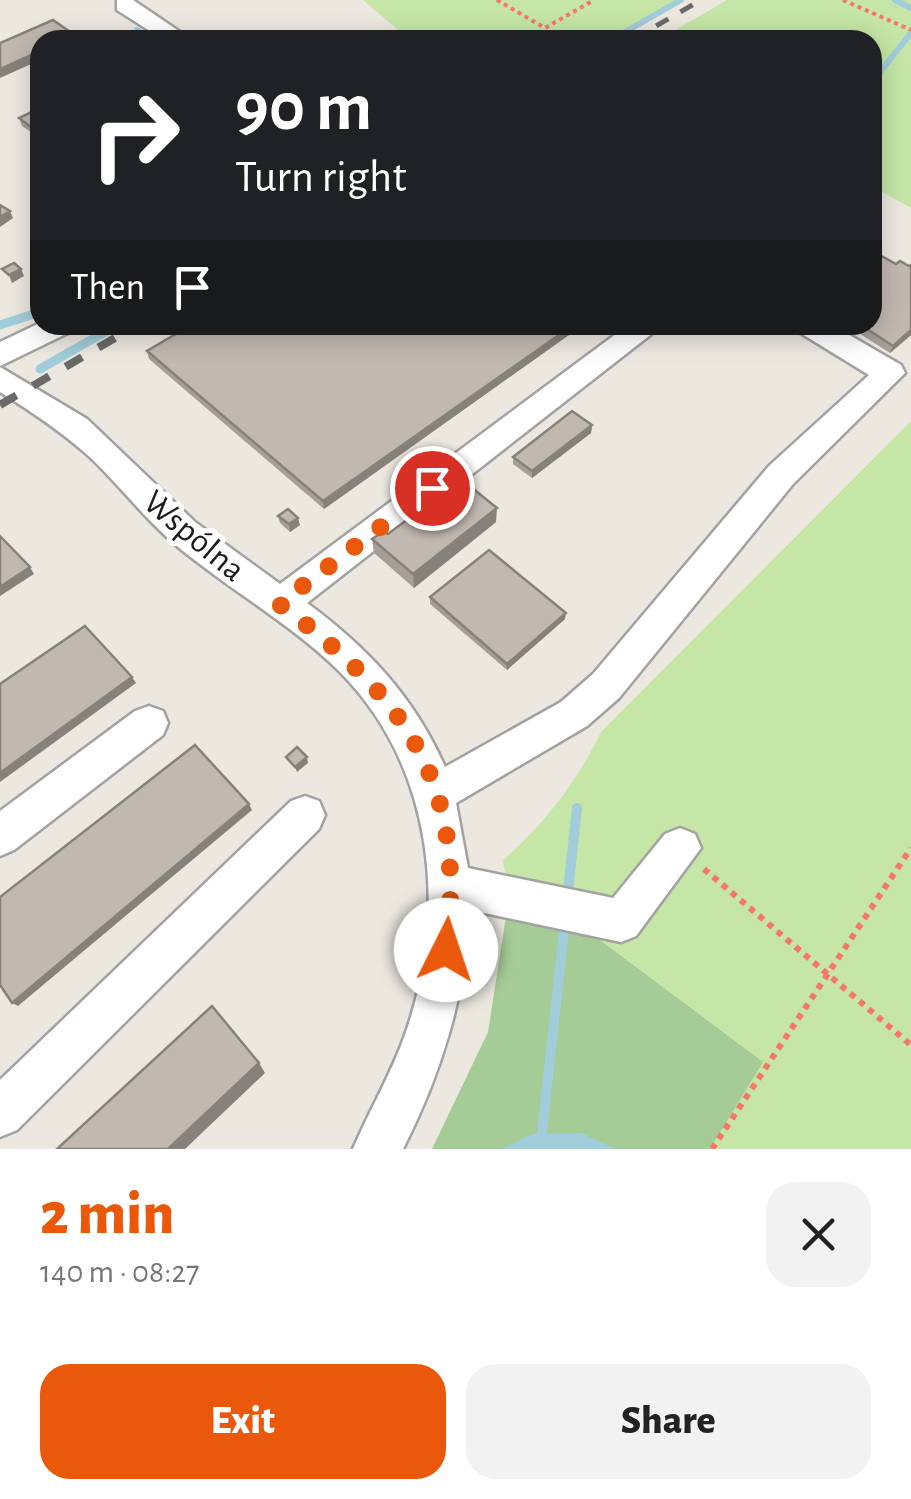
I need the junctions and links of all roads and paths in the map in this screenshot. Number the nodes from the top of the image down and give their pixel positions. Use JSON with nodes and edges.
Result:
{"nodes":[{"id":1,"x":497,"y":0,"type":"edge"},
{"id":2,"x":594,"y":0,"type":"edge"},
{"id":3,"x":842,"y":0,"type":"edge"},
{"id":4,"x":125,"y":5,"type":"dead end"},
{"id":5,"x":164,"y":30,"type":"edge"},
{"id":6,"x":911,"y":30,"type":"edge"},
{"id":7,"x":40,"y":335,"type":"edge"},
{"id":8,"x":635,"y":335,"type":"edge"},
{"id":9,"x":826,"y":335,"type":"edge"},
{"id":10,"x":0,"y":355,"type":"edge"},
{"id":11,"x":0,"y":378,"type":"edge"},
{"id":12,"x":279,"y":604,"type":"junction"},
{"id":13,"x":149,"y":722,"type":"dead end"},
{"id":14,"x":438,"y":792,"type":"junction"},
{"id":15,"x":305,"y":815,"type":"dead end"},
{"id":16,"x":0,"y":836,"type":"edge"},
{"id":17,"x":680,"y":848,"type":"joint"},
{"id":18,"x":911,"y":848,"type":"edge"},
{"id":19,"x":450,"y":884,"type":"junction"},
{"id":20,"x":828,"y":975,"type":"junction"},
{"id":21,"x":911,"y":1045,"type":"edge"},
{"id":22,"x":0,"y":1113,"type":"edge"},
{"id":23,"x":377,"y":1149,"type":"edge"},
{"id":24,"x":712,"y":1149,"type":"edge"}],
"edges":[{"from":1,"to":2,"type":"path"},
{"from":3,"to":6,"type":"path"},
{"from":4,"to":5,"type":"street"},
{"from":7,"to":10,"type":"street"},
{"from":8,"to":12,"type":"street"},
{"from":9,"to":14,"type":"street"},
{"from":11,"to":12,"type":"street","name":"Wspólna"},
{"from":12,"to":14,"type":"street","name":"Wspólna"},
{"from":13,"to":16,"type":"street"},
{"from":14,"to":19,"type":"street","name":"Wspólna"},
{"from":15,"to":22,"type":"street"},
{"from":17,"to":19,"type":"street"},
{"from":17,"to":20,"type":"path"},
{"from":18,"to":20,"type":"path"},
{"from":19,"to":23,"type":"street","name":"Wspólna"},
{"from":20,"to":21,"type":"path"},
{"from":20,"to":24,"type":"path"}]}
